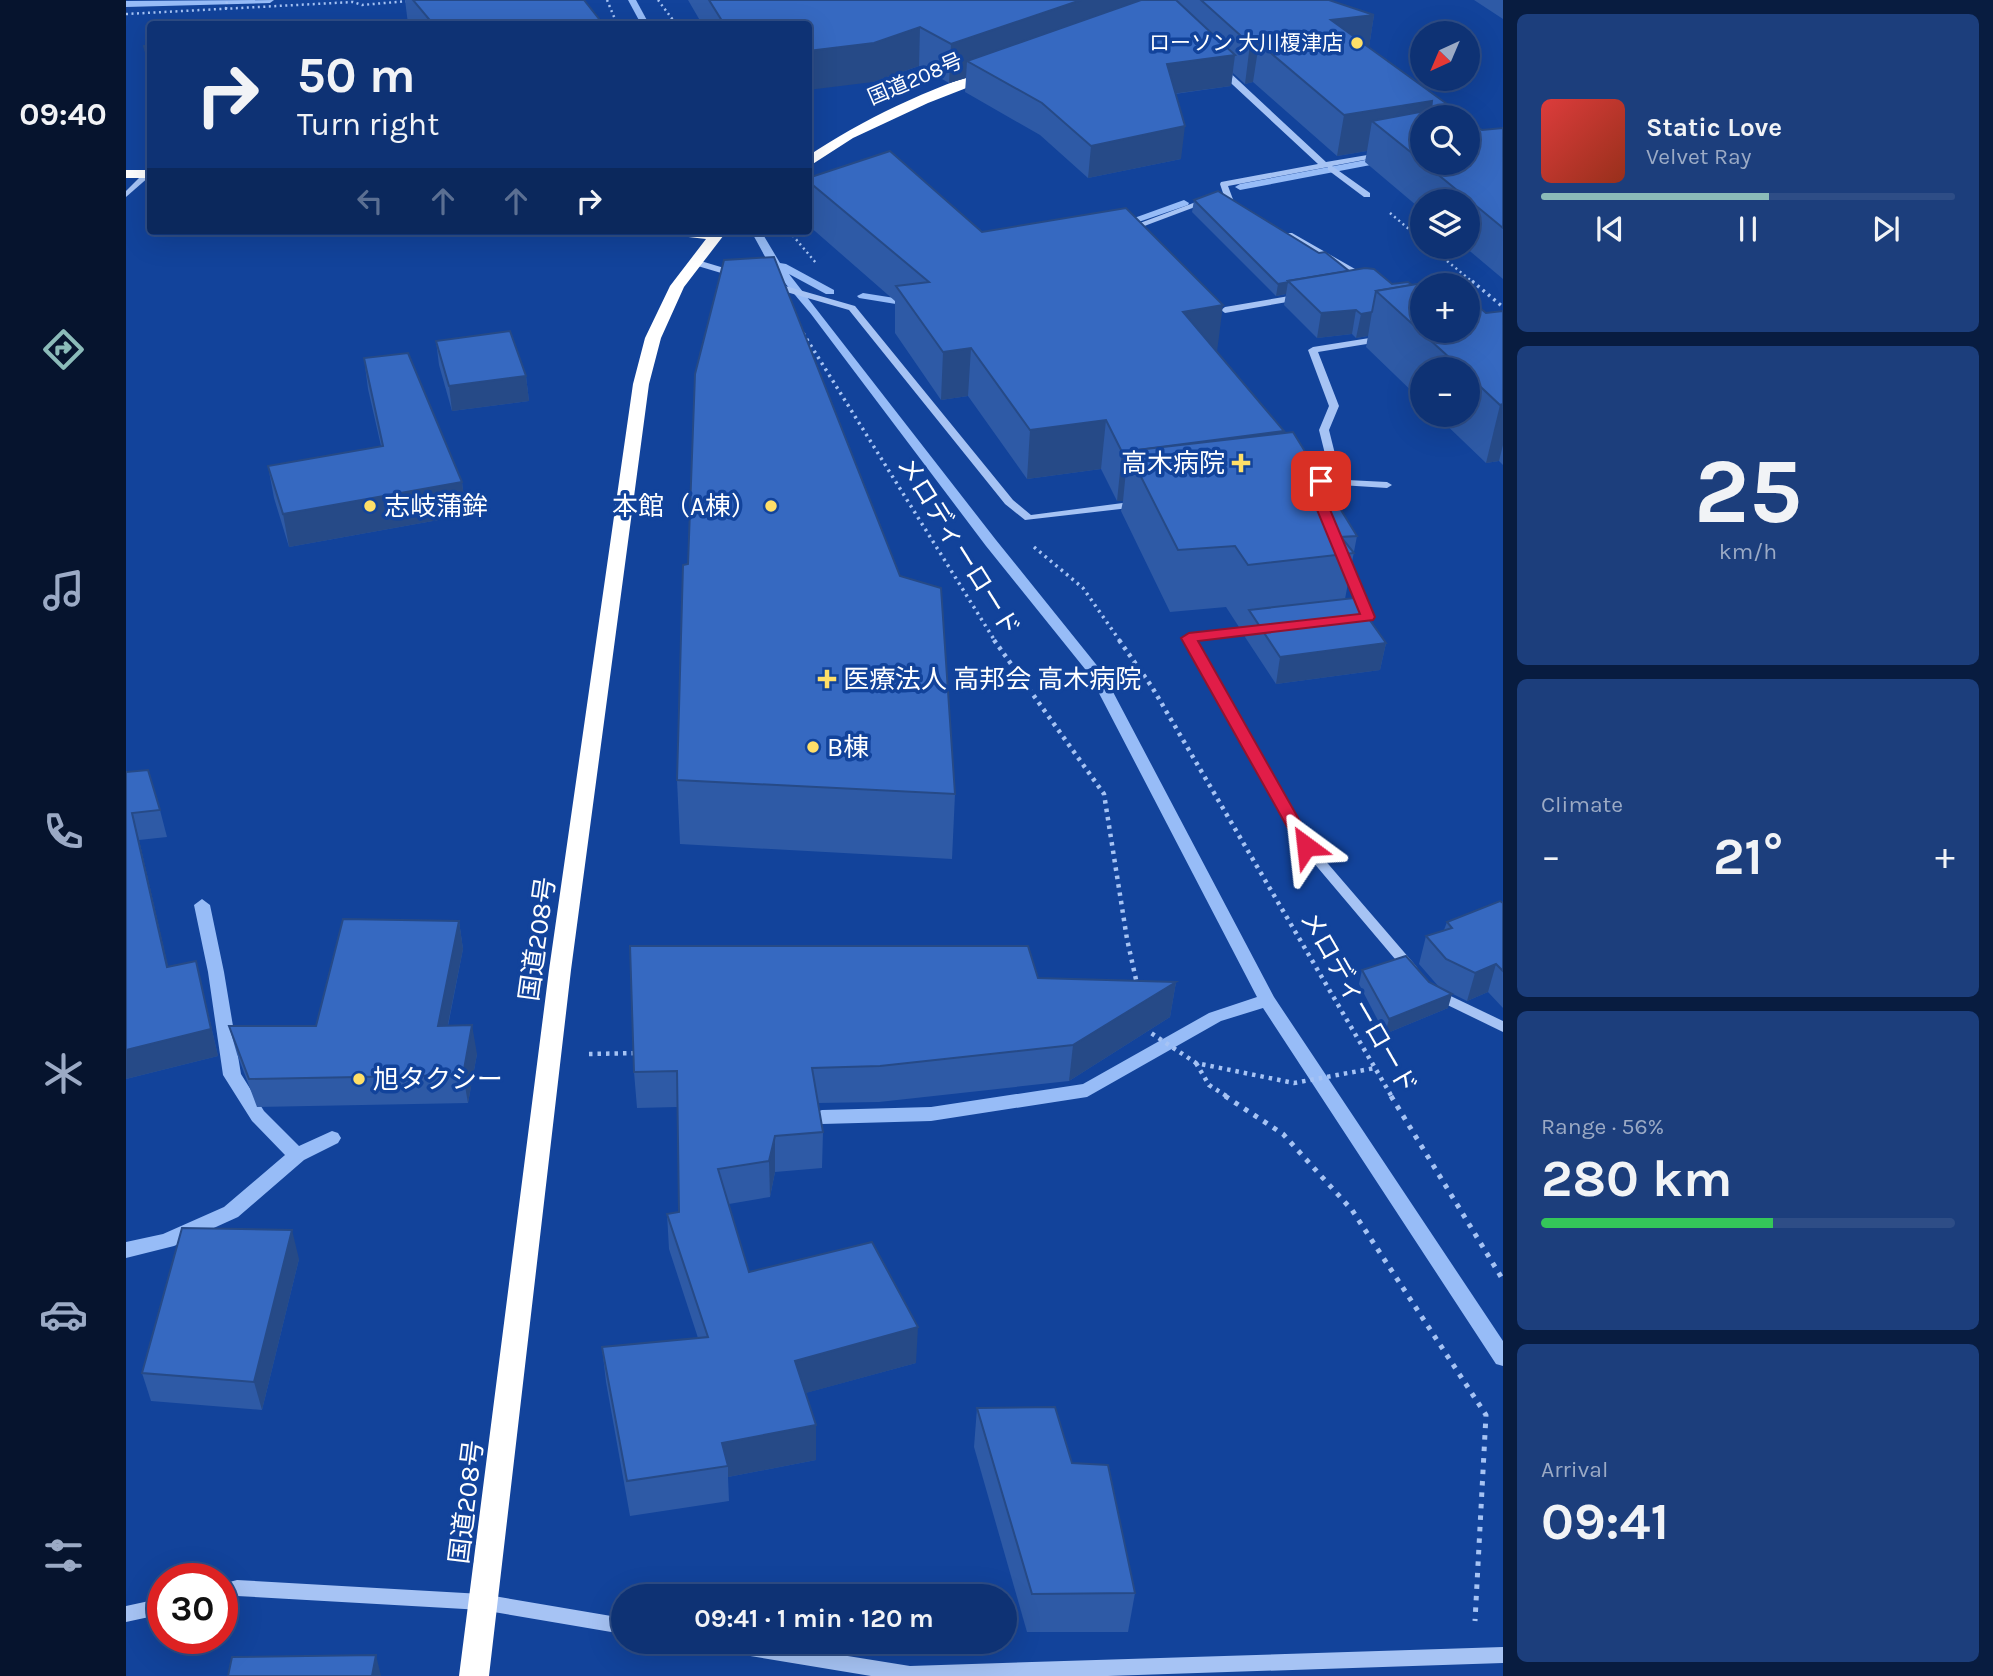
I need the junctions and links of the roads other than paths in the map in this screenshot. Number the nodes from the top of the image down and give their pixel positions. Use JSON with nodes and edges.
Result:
{"nodes":[{"id":1,"x":1212,"y":60,"type":"edge"},
{"id":2,"x":1005,"y":69,"type":"edge"},
{"id":3,"x":1386,"y":153,"type":"edge"},
{"id":4,"x":812,"y":160,"type":"edge"},
{"id":5,"x":1327,"y":167,"type":"junction"},
{"id":6,"x":126,"y":174,"type":"edge"},
{"id":7,"x":147,"y":174,"type":"edge"},
{"id":8,"x":147,"y":176,"type":"edge"},
{"id":9,"x":1227,"y":194,"type":"junction"},
{"id":10,"x":126,"y":195,"type":"edge"},
{"id":11,"x":1367,"y":195,"type":"road end"},
{"id":12,"x":1253,"y":215,"type":"edge"},
{"id":13,"x":1276,"y":228,"type":"edge"},
{"id":14,"x":1115,"y":233,"type":"edge"},
{"id":15,"x":716,"y":235,"type":"edge"},
{"id":16,"x":694,"y":262,"type":"junction"},
{"id":17,"x":748,"y":278,"type":"edge"},
{"id":18,"x":761,"y":282,"type":"edge"},
{"id":19,"x":1365,"y":286,"type":"edge"},
{"id":20,"x":1314,"y":295,"type":"edge"},
{"id":21,"x":1226,"y":310,"type":"dead end"},
{"id":22,"x":1391,"y":337,"type":"dead end"},
{"id":23,"x":1321,"y":481,"type":"junction"},
{"id":24,"x":1307,"y":483,"type":"edge"},
{"id":25,"x":1387,"y":485,"type":"dead end"},
{"id":26,"x":1154,"y":502,"type":"edge"},
{"id":27,"x":1325,"y":513,"type":"edge"},
{"id":28,"x":1340,"y":552,"type":"edge"},
{"id":29,"x":1341,"y":621,"type":"edge"},
{"id":30,"x":1272,"y":628,"type":"edge"},
{"id":31,"x":1503,"y":1027,"type":"edge"},
{"id":32,"x":238,"y":1588,"type":"edge"},
{"id":33,"x":482,"y":1602,"type":"junction"},
{"id":34,"x":147,"y":1609,"type":"edge"},
{"id":35,"x":126,"y":1614,"type":"edge"},
{"id":36,"x":611,"y":1624,"type":"edge"},
{"id":37,"x":786,"y":1654,"type":"edge"},
{"id":38,"x":1503,"y":1655,"type":"edge"},
{"id":39,"x":911,"y":1675,"type":"edge"},
{"id":40,"x":474,"y":1676,"type":"edge"}],
"edges":[{"from":1,"to":5,"type":"street"},
{"from":2,"to":4,"type":"highway","name":"国道208号"},
{"from":3,"to":5,"type":"street"},
{"from":5,"to":9,"type":"street"},
{"from":5,"to":11,"type":"street"},
{"from":6,"to":7,"type":"highway"},
{"from":8,"to":10,"type":"street"},
{"from":9,"to":12,"type":"street"},
{"from":9,"to":14,"type":"street"},
{"from":13,"to":19,"type":"street"},
{"from":15,"to":16,"type":"highway","name":"国道208号"},
{"from":16,"to":17,"type":"street"},
{"from":16,"to":33,"type":"highway","name":"国道208号"},
{"from":18,"to":26,"type":"street"},
{"from":20,"to":21,"type":"street"},
{"from":22,"to":23,"type":"street"},
{"from":23,"to":24,"type":"street"},
{"from":23,"to":25,"type":"street"},
{"from":23,"to":27,"type":"street"},
{"from":28,"to":29,"type":"street"},
{"from":30,"to":31,"type":"street"},
{"from":32,"to":33,"type":"street"},
{"from":33,"to":36,"type":"street"},
{"from":33,"to":40,"type":"highway","name":"国道208号"},
{"from":34,"to":35,"type":"street"},
{"from":37,"to":39,"type":"street"},
{"from":38,"to":39,"type":"street"}]}
